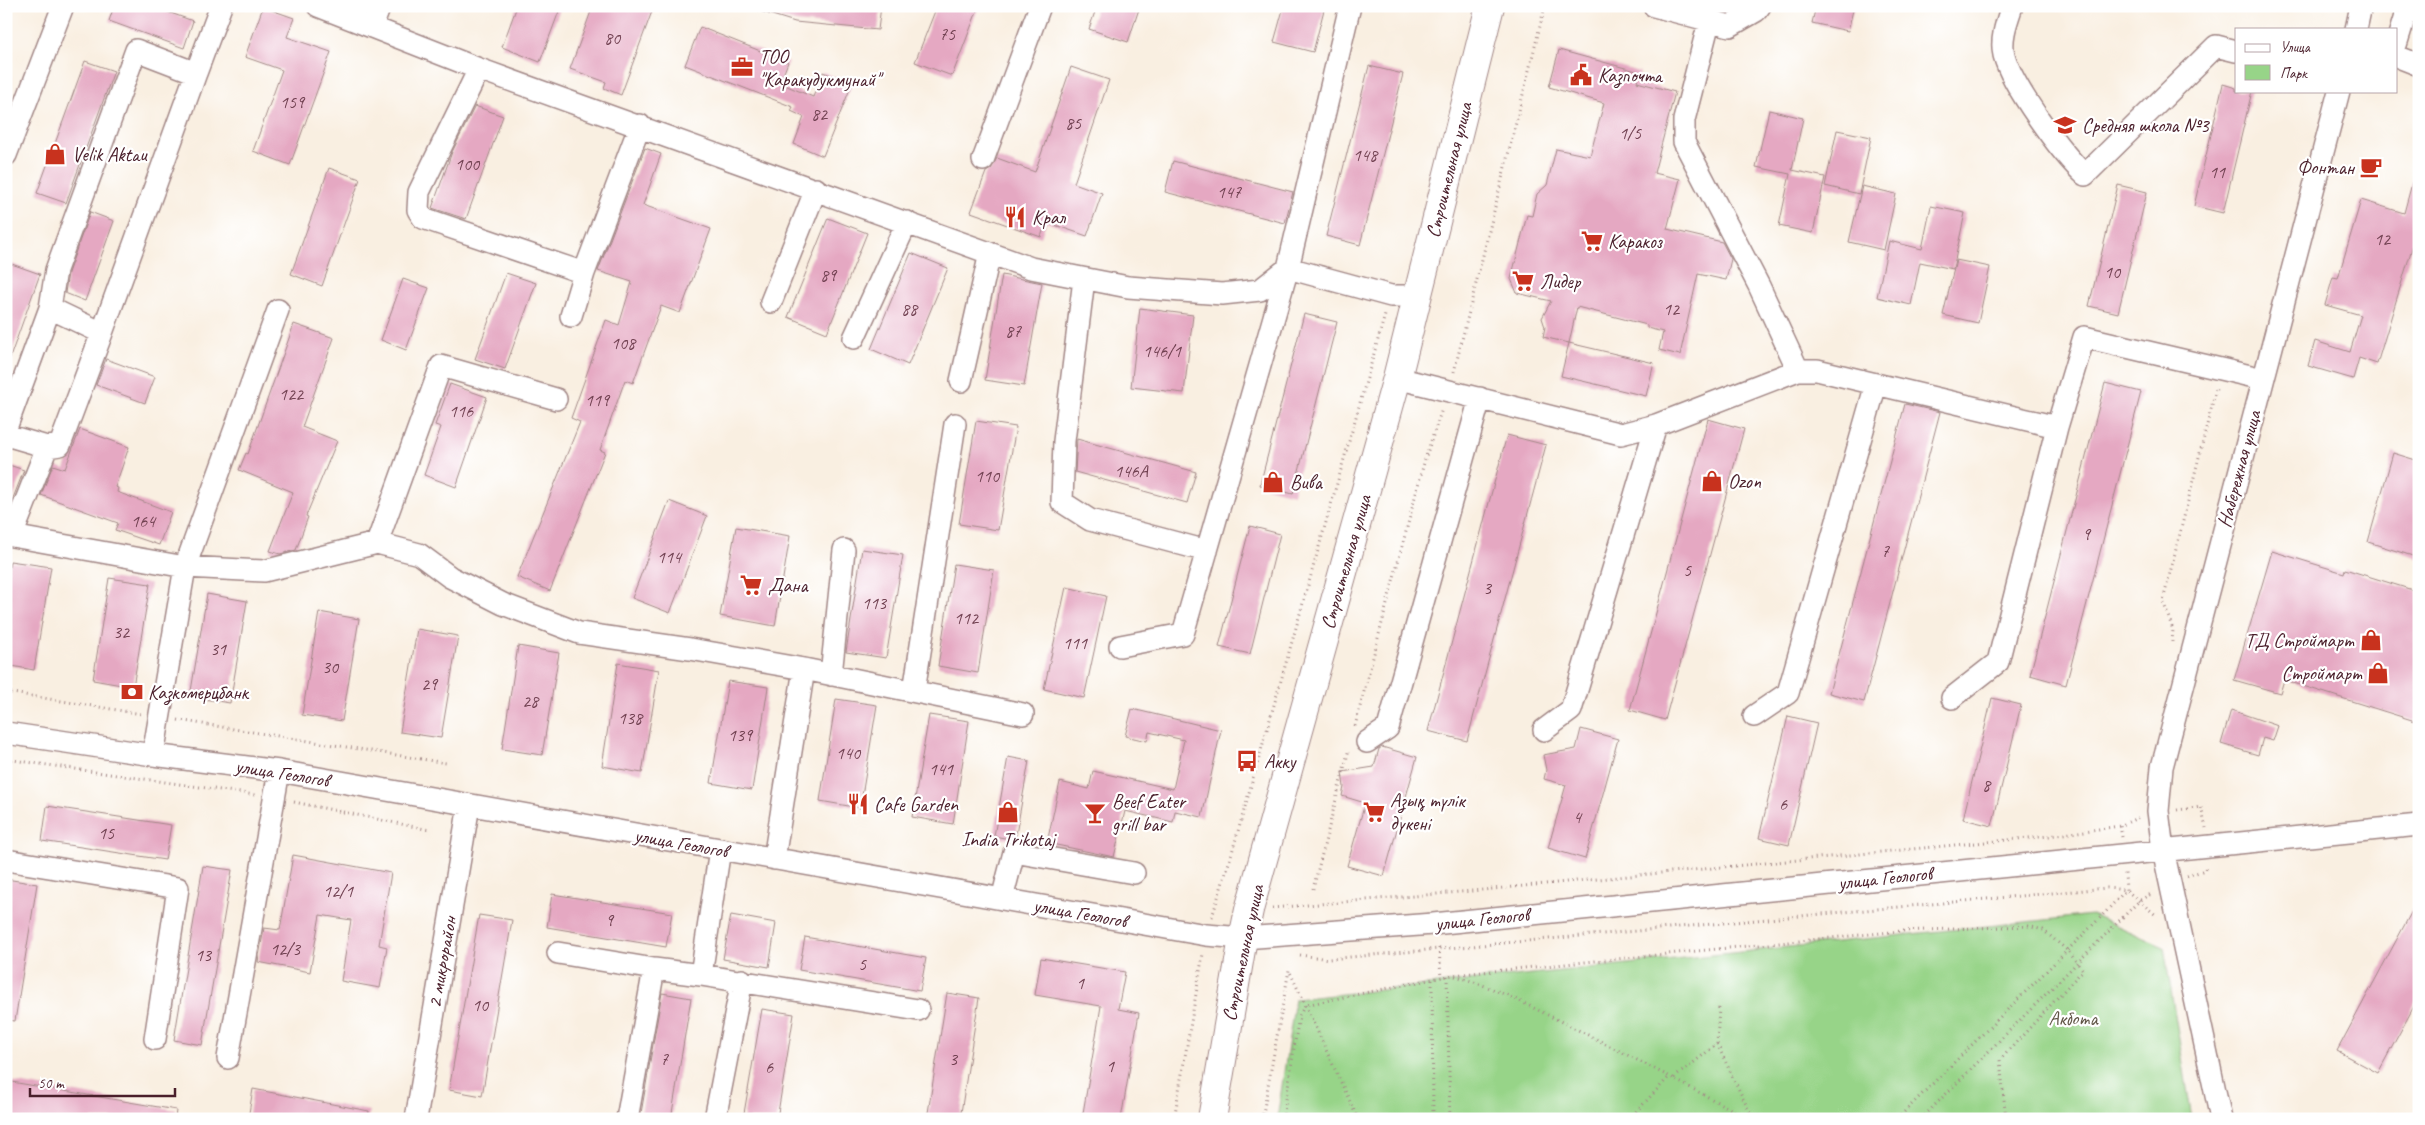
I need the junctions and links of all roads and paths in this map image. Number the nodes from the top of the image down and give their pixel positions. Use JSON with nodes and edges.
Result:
{"nodes":[{"id":1,"x":63,"y":6,"type":"edge"},
{"id":2,"x":221,"y":6,"type":"edge"},
{"id":3,"x":318,"y":6,"type":"edge"},
{"id":4,"x":380,"y":6,"type":"edge"},
{"id":5,"x":1040,"y":6,"type":"edge"},
{"id":6,"x":1350,"y":6,"type":"edge"},
{"id":7,"x":1490,"y":6,"type":"edge"},
{"id":8,"x":1545,"y":6,"type":"edge"},
{"id":9,"x":1654,"y":6,"type":"edge"},
{"id":10,"x":1760,"y":6,"type":"edge"},
{"id":11,"x":2012,"y":6,"type":"edge"},
{"id":12,"x":2361,"y":6,"type":"edge"},
{"id":13,"x":2408,"y":6,"type":"edge"},
{"id":14,"x":1709,"y":22,"type":"junction"},
{"id":15,"x":372,"y":27,"type":"junction"},
{"id":16,"x":2356,"y":28,"type":"edge"},
{"id":17,"x":2398,"y":38,"type":"edge"},
{"id":18,"x":2235,"y":50,"type":"edge"},
{"id":19,"x":2398,"y":57,"type":"edge"},
{"id":20,"x":2419,"y":65,"type":"edge"},
{"id":21,"x":479,"y":68,"type":"junction"},
{"id":22,"x":196,"y":73,"type":"junction"},
{"id":23,"x":2339,"y":92,"type":"edge"},
{"id":24,"x":640,"y":125,"type":"junction"},
{"id":25,"x":6,"y":155,"type":"edge"},
{"id":26,"x":983,"y":160,"type":"dead end"},
{"id":27,"x":816,"y":189,"type":"junction"},
{"id":28,"x":907,"y":222,"type":"junction"},
{"id":29,"x":990,"y":253,"type":"junction"},
{"id":30,"x":1288,"y":268,"type":"junction"},
{"id":31,"x":584,"y":273,"type":"junction"},
{"id":32,"x":1084,"y":279,"type":"junction"},
{"id":33,"x":1391,"y":296,"type":"junction"},
{"id":34,"x":1419,"y":296,"type":"junction"},
{"id":35,"x":771,"y":302,"type":"dead end"},
{"id":36,"x":50,"y":308,"type":"junction"},
{"id":37,"x":278,"y":310,"type":"dead end"},
{"id":38,"x":571,"y":316,"type":"dead end"},
{"id":39,"x":102,"y":333,"type":"junction"},
{"id":40,"x":854,"y":338,"type":"dead end"},
{"id":41,"x":1798,"y":370,"type":"junction"},
{"id":42,"x":2221,"y":370,"type":"junction"},
{"id":43,"x":1397,"y":378,"type":"junction"},
{"id":44,"x":2263,"y":380,"type":"junction"},
{"id":45,"x":961,"y":381,"type":"dead end"},
{"id":46,"x":1876,"y":384,"type":"junction"},
{"id":47,"x":1449,"y":390,"type":"junction"},
{"id":48,"x":1480,"y":398,"type":"junction"},
{"id":49,"x":556,"y":399,"type":"dead end"},
{"id":50,"x":955,"y":424,"type":"dead end"},
{"id":51,"x":1656,"y":425,"type":"junction"},
{"id":52,"x":2058,"y":427,"type":"junction"},
{"id":53,"x":6,"y":428,"type":"edge"},
{"id":54,"x":6,"y":435,"type":"edge"},
{"id":55,"x":47,"y":447,"type":"junction"},
{"id":56,"x":377,"y":543,"type":"junction"},
{"id":57,"x":844,"y":550,"type":"dead end"},
{"id":58,"x":1207,"y":551,"type":"junction"},
{"id":59,"x":185,"y":568,"type":"junction"},
{"id":60,"x":1120,"y":646,"type":"dead end"},
{"id":61,"x":2172,"y":647,"type":"dead end"},
{"id":62,"x":804,"y":669,"type":"junction"},
{"id":63,"x":831,"y":675,"type":"junction"},
{"id":64,"x":914,"y":691,"type":"junction"},
{"id":65,"x":6,"y":692,"type":"edge"},
{"id":66,"x":1952,"y":698,"type":"dead end"},
{"id":67,"x":1024,"y":714,"type":"dead end"},
{"id":68,"x":1754,"y":716,"type":"dead end"},
{"id":69,"x":159,"y":717,"type":"junction"},
{"id":70,"x":1544,"y":730,"type":"dead end"},
{"id":71,"x":6,"y":733,"type":"edge"},
{"id":72,"x":1357,"y":739,"type":"junction"},
{"id":73,"x":153,"y":755,"type":"junction"},
{"id":74,"x":6,"y":759,"type":"edge"},
{"id":75,"x":446,"y":763,"type":"dead end"},
{"id":76,"x":278,"y":771,"type":"junction"},
{"id":77,"x":275,"y":798,"type":"junction"},
{"id":78,"x":469,"y":805,"type":"junction"},
{"id":79,"x":2137,"y":809,"type":"dead end"},
{"id":80,"x":2135,"y":818,"type":"dead end"},
{"id":81,"x":2419,"y":825,"type":"edge"},
{"id":82,"x":2120,"y":826,"type":"dead end"},
{"id":83,"x":430,"y":830,"type":"dead end"},
{"id":84,"x":720,"y":849,"type":"junction"},
{"id":85,"x":2163,"y":850,"type":"junction"},
{"id":86,"x":774,"y":859,"type":"junction"},
{"id":87,"x":6,"y":860,"type":"edge"},
{"id":88,"x":1134,"y":873,"type":"dead end"},
{"id":89,"x":2170,"y":882,"type":"junction"},
{"id":90,"x":1313,"y":889,"type":"dead end"},
{"id":91,"x":2126,"y":890,"type":"junction"},
{"id":92,"x":1002,"y":899,"type":"junction"},
{"id":93,"x":2140,"y":900,"type":"junction"},
{"id":94,"x":1249,"y":910,"type":"junction"},
{"id":95,"x":1433,"y":924,"type":"junction"},
{"id":96,"x":1206,"y":935,"type":"junction"},
{"id":97,"x":1242,"y":938,"type":"junction"},
{"id":98,"x":1439,"y":950,"type":"junction"},
{"id":99,"x":2068,"y":951,"type":"junction"},
{"id":100,"x":558,"y":953,"type":"dead end"},
{"id":101,"x":1293,"y":954,"type":"dead end"},
{"id":102,"x":2078,"y":962,"type":"junction"},
{"id":103,"x":654,"y":970,"type":"junction"},
{"id":104,"x":702,"y":975,"type":"junction"},
{"id":105,"x":1453,"y":975,"type":"junction"},
{"id":106,"x":1447,"y":976,"type":"junction"},
{"id":107,"x":1441,"y":978,"type":"junction"},
{"id":108,"x":742,"y":980,"type":"junction"},
{"id":109,"x":1432,"y":980,"type":"junction"},
{"id":110,"x":1305,"y":1005,"type":"junction"},
{"id":111,"x":1719,"y":1006,"type":"dead end"},
{"id":112,"x":918,"y":1010,"type":"dead end"},
{"id":113,"x":155,"y":1039,"type":"dead end"},
{"id":114,"x":1717,"y":1044,"type":"junction"},
{"id":115,"x":228,"y":1058,"type":"dead end"},
{"id":116,"x":1672,"y":1077,"type":"junction"},
{"id":117,"x":416,"y":1119,"type":"edge"},
{"id":118,"x":627,"y":1119,"type":"edge"},
{"id":119,"x":715,"y":1119,"type":"edge"},
{"id":120,"x":1174,"y":1119,"type":"edge"},
{"id":121,"x":1212,"y":1119,"type":"edge"},
{"id":122,"x":1262,"y":1119,"type":"edge"},
{"id":123,"x":1283,"y":1119,"type":"edge"},
{"id":124,"x":1358,"y":1119,"type":"edge"},
{"id":125,"x":1433,"y":1119,"type":"edge"},
{"id":126,"x":1450,"y":1119,"type":"edge"},
{"id":127,"x":1629,"y":1119,"type":"edge"},
{"id":128,"x":1749,"y":1119,"type":"edge"},
{"id":129,"x":1753,"y":1119,"type":"edge"},
{"id":130,"x":1896,"y":1119,"type":"edge"},
{"id":131,"x":1921,"y":1119,"type":"edge"},
{"id":132,"x":2006,"y":1119,"type":"edge"},
{"id":133,"x":2221,"y":1119,"type":"edge"}],
"edges":[{"from":1,"to":25,"type":"street"},
{"from":2,"to":22,"type":"street"},
{"from":3,"to":15,"type":"street"},
{"from":4,"to":15,"type":"street"},
{"from":5,"to":26,"type":"street"},
{"from":6,"to":30,"type":"street"},
{"from":7,"to":34,"type":"main road","name":"Строительная улица"},
{"from":8,"to":47,"type":"path"},
{"from":9,"to":14,"type":"street"},
{"from":10,"to":14,"type":"street"},
{"from":11,"to":18,"type":"street"},
{"from":12,"to":16,"type":"street"},
{"from":13,"to":17,"type":"street"},
{"from":14,"to":41,"type":"street"},
{"from":15,"to":21,"type":"street"},
{"from":19,"to":20,"type":"street"},
{"from":21,"to":24,"type":"street"},
{"from":21,"to":31,"type":"street"},
{"from":22,"to":36,"type":"street"},
{"from":22,"to":39,"type":"street"},
{"from":23,"to":44,"type":"street","name":"Набережная улица"},
{"from":24,"to":27,"type":"street"},
{"from":24,"to":31,"type":"street"},
{"from":27,"to":28,"type":"street"},
{"from":27,"to":35,"type":"street"},
{"from":28,"to":29,"type":"street"},
{"from":28,"to":40,"type":"street"},
{"from":29,"to":32,"type":"street"},
{"from":29,"to":45,"type":"street"},
{"from":30,"to":32,"type":"street"},
{"from":30,"to":33,"type":"street"},
{"from":30,"to":58,"type":"street"},
{"from":31,"to":38,"type":"street"},
{"from":32,"to":58,"type":"street"},
{"from":33,"to":34,"type":"street"},
{"from":33,"to":96,"type":"path"},
{"from":34,"to":43,"type":"main road","name":"Строительная улица"},
{"from":36,"to":39,"type":"street"},
{"from":36,"to":53,"type":"street"},
{"from":37,"to":59,"type":"street"},
{"from":39,"to":55,"type":"street"},
{"from":41,"to":46,"type":"street"},
{"from":41,"to":51,"type":"street"},
{"from":42,"to":44,"type":"street"},
{"from":42,"to":52,"type":"street"},
{"from":42,"to":61,"type":"path"},
{"from":43,"to":47,"type":"street"},
{"from":43,"to":94,"type":"main road","name":"Строительная улица"},
{"from":44,"to":85,"type":"street","name":"Набережная улица"},
{"from":46,"to":52,"type":"street"},
{"from":46,"to":68,"type":"street"},
{"from":47,"to":48,"type":"street"},
{"from":47,"to":72,"type":"path"},
{"from":48,"to":51,"type":"street"},
{"from":48,"to":72,"type":"street"},
{"from":49,"to":56,"type":"street"},
{"from":50,"to":64,"type":"street"},
{"from":51,"to":70,"type":"street"},
{"from":52,"to":66,"type":"street"},
{"from":54,"to":55,"type":"street"},
{"from":55,"to":59,"type":"street"},
{"from":56,"to":59,"type":"street"},
{"from":56,"to":62,"type":"street"},
{"from":57,"to":63,"type":"street"},
{"from":58,"to":60,"type":"street"},
{"from":59,"to":69,"type":"street"},
{"from":62,"to":63,"type":"street"},
{"from":62,"to":86,"type":"street"},
{"from":63,"to":64,"type":"street"},
{"from":64,"to":67,"type":"street"},
{"from":65,"to":69,"type":"path"},
{"from":69,"to":73,"type":"street"},
{"from":69,"to":75,"type":"path"},
{"from":71,"to":73,"type":"street","name":"улица Геологов"},
{"from":72,"to":90,"type":"path"},
{"from":73,"to":76,"type":"street","name":"улица Геологов"},
{"from":74,"to":77,"type":"path"},
{"from":76,"to":77,"type":"street"},
{"from":76,"to":78,"type":"street","name":"улица Геологов"},
{"from":77,"to":83,"type":"path"},
{"from":77,"to":115,"type":"street"},
{"from":78,"to":84,"type":"street","name":"улица Геологов"},
{"from":78,"to":117,"type":"street","name":"2 микрорайон"},
{"from":79,"to":80,"type":"path"},
{"from":81,"to":85,"type":"street","name":"улица Геологов"},
{"from":82,"to":94,"type":"path"},
{"from":84,"to":86,"type":"street","name":"улица Геологов"},
{"from":84,"to":104,"type":"street"},
{"from":85,"to":89,"type":"street","name":"Набережная улица"},
{"from":85,"to":95,"type":"street","name":"улица Геологов"},
{"from":86,"to":92,"type":"street","name":"улица Геологов"},
{"from":87,"to":113,"type":"street"},
{"from":88,"to":92,"type":"street"},
{"from":89,"to":93,"type":"path"},
{"from":89,"to":133,"type":"street","name":"Набережная улица"},
{"from":91,"to":93,"type":"path"},
{"from":91,"to":98,"type":"path"},
{"from":91,"to":99,"type":"path"},
{"from":92,"to":96,"type":"street","name":"улица Геологов"},
{"from":93,"to":102,"type":"path"},
{"from":94,"to":97,"type":"main road","name":"Строительная улица"},
{"from":95,"to":97,"type":"street","name":"улица Геологов"},
{"from":95,"to":98,"type":"path"},
{"from":96,"to":97,"type":"street","name":"улица Геологов"},
{"from":96,"to":120,"type":"path"},
{"from":97,"to":121,"type":"main road","name":"Строительная улица"},
{"from":98,"to":101,"type":"path"},
{"from":98,"to":107,"type":"path"},
{"from":99,"to":102,"type":"path"},
{"from":99,"to":105,"type":"path"},
{"from":99,"to":130,"type":"path"},
{"from":100,"to":103,"type":"street"},
{"from":102,"to":131,"type":"path"},
{"from":102,"to":132,"type":"path"},
{"from":103,"to":104,"type":"street"},
{"from":103,"to":118,"type":"street"},
{"from":104,"to":108,"type":"street"},
{"from":105,"to":106,"type":"path"},
{"from":105,"to":116,"type":"path"},
{"from":106,"to":107,"type":"path"},
{"from":106,"to":126,"type":"path"},
{"from":107,"to":109,"type":"path"},
{"from":108,"to":112,"type":"street"},
{"from":108,"to":119,"type":"street"},
{"from":109,"to":110,"type":"path"},
{"from":109,"to":125,"type":"path"},
{"from":110,"to":122,"type":"path"},
{"from":110,"to":123,"type":"path"},
{"from":110,"to":124,"type":"path"},
{"from":111,"to":114,"type":"path"},
{"from":114,"to":116,"type":"path"},
{"from":114,"to":129,"type":"path"},
{"from":116,"to":127,"type":"path"},
{"from":116,"to":128,"type":"path"}]}
